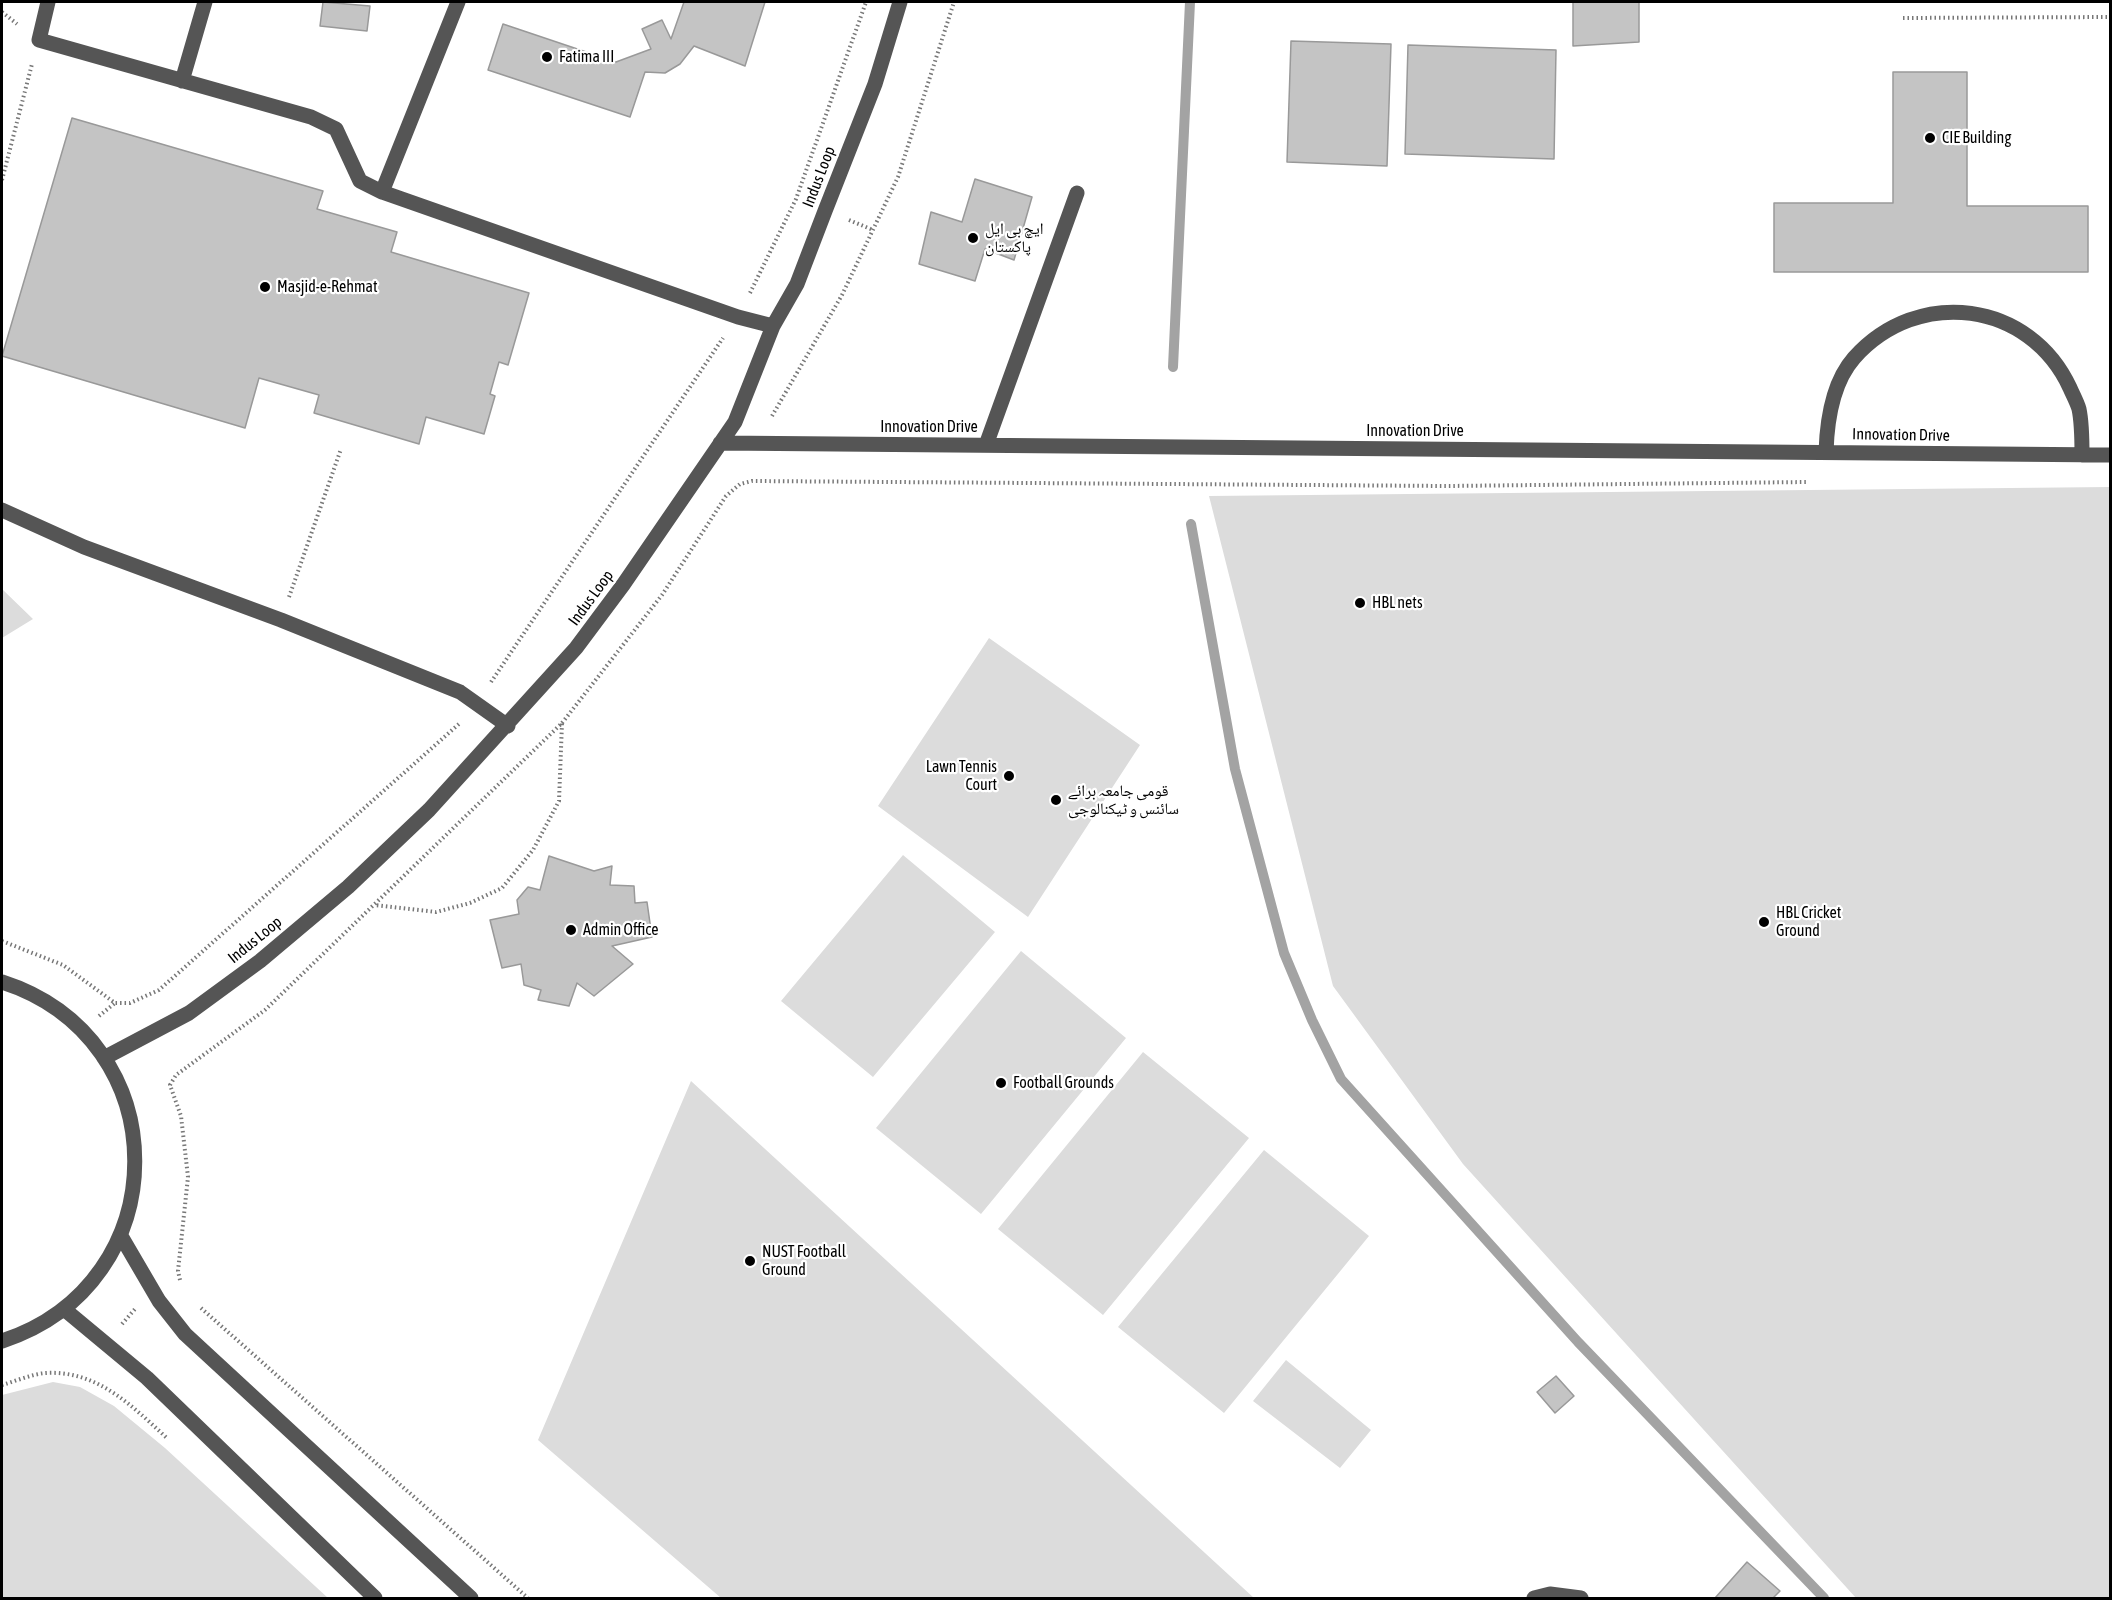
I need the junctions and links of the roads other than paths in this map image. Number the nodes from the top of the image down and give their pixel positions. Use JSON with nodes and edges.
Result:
{"nodes":[{"id":1,"x":48,"y":2,"type":"edge"},
{"id":2,"x":205,"y":2,"type":"edge"},
{"id":3,"x":458,"y":2,"type":"edge"},
{"id":4,"x":900,"y":2,"type":"edge"},
{"id":5,"x":182,"y":81,"type":"junction"},
{"id":6,"x":382,"y":192,"type":"junction"},
{"id":7,"x":1077,"y":193,"type":"dead end"},
{"id":8,"x":773,"y":326,"type":"junction"},
{"id":9,"x":720,"y":443,"type":"junction"},
{"id":10,"x":986,"y":445,"type":"junction"},
{"id":11,"x":1826,"y":452,"type":"junction"},
{"id":12,"x":2082,"y":455,"type":"junction"},
{"id":13,"x":2110,"y":455,"type":"edge"},
{"id":14,"x":2,"y":510,"type":"edge"},
{"id":15,"x":508,"y":726,"type":"junction"},
{"id":16,"x":2,"y":982,"type":"edge"},
{"id":17,"x":104,"y":1058,"type":"junction"},
{"id":18,"x":120,"y":1236,"type":"junction"},
{"id":19,"x":64,"y":1309,"type":"junction"},
{"id":20,"x":2,"y":1341,"type":"edge"},
{"id":21,"x":375,"y":1599,"type":"edge"},
{"id":22,"x":471,"y":1599,"type":"edge"},
{"id":23,"x":1534,"y":1599,"type":"edge"},
{"id":24,"x":1581,"y":1599,"type":"edge"}],
"edges":[{"from":1,"to":5,"type":"street"},
{"from":2,"to":5,"type":"street"},
{"from":3,"to":6,"type":"street"},
{"from":4,"to":8,"type":"street","name":"Indus Loop"},
{"from":5,"to":6,"type":"street"},
{"from":6,"to":8,"type":"street"},
{"from":7,"to":10,"type":"street"},
{"from":8,"to":9,"type":"street","name":"Indus Loop"},
{"from":9,"to":10,"type":"street","name":"Innovation Drive"},
{"from":9,"to":15,"type":"street","name":"Indus Loop"},
{"from":10,"to":11,"type":"street","name":"Innovation Drive"},
{"from":11,"to":12,"type":"street","name":"Innovation Drive"},
{"from":11,"to":12,"type":"street"},
{"from":12,"to":13,"type":"street","name":"Innovation Drive"},
{"from":14,"to":15,"type":"street"},
{"from":15,"to":17,"type":"street","name":"Indus Loop"},
{"from":16,"to":17,"type":"street"},
{"from":17,"to":18,"type":"street"},
{"from":18,"to":19,"type":"street"},
{"from":18,"to":22,"type":"street"},
{"from":19,"to":20,"type":"street"},
{"from":19,"to":21,"type":"street"},
{"from":23,"to":24,"type":"street"}]}
